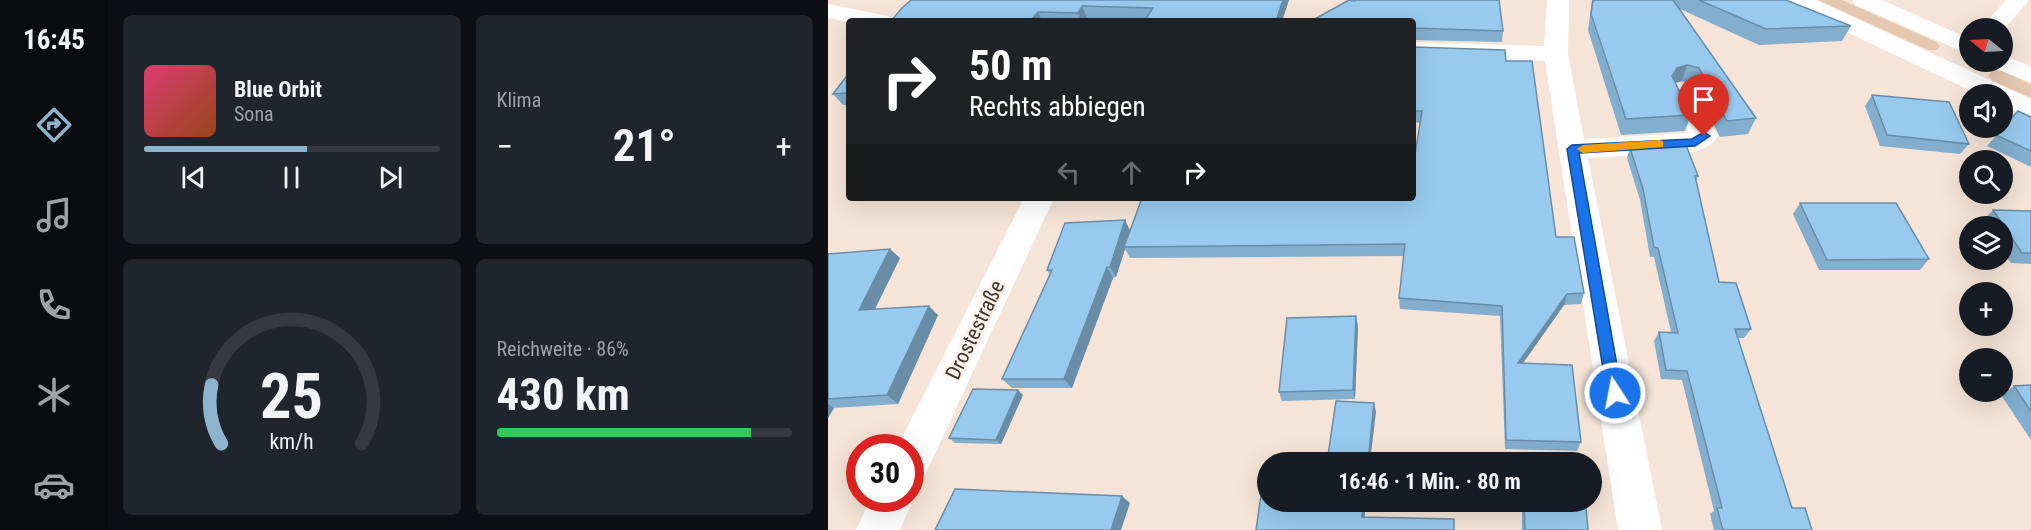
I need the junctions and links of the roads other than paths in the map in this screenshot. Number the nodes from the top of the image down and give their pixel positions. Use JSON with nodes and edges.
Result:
{"nodes":[{"id":1,"x":1558,"y":0,"type":"edge"},
{"id":2,"x":1797,"y":0,"type":"edge"},
{"id":3,"x":1863,"y":0,"type":"edge"},
{"id":4,"x":2018,"y":0,"type":"edge"},
{"id":5,"x":828,"y":11,"type":"edge"},
{"id":6,"x":864,"y":18,"type":"edge"},
{"id":7,"x":2002,"y":18,"type":"edge"},
{"id":8,"x":1959,"y":43,"type":"edge"},
{"id":9,"x":1416,"y":49,"type":"edge"},
{"id":10,"x":1556,"y":54,"type":"junction"},
{"id":11,"x":1959,"y":63,"type":"edge"},
{"id":12,"x":2013,"y":67,"type":"edge"},
{"id":13,"x":1950,"y":71,"type":"junction"},
{"id":14,"x":2031,"y":75,"type":"edge"},
{"id":15,"x":1978,"y":84,"type":"edge"},
{"id":16,"x":1682,"y":91,"type":"edge"},
{"id":17,"x":2013,"y":101,"type":"edge"},
{"id":18,"x":2031,"y":109,"type":"edge"},
{"id":19,"x":1572,"y":149,"type":"junction"},
{"id":20,"x":1038,"y":201,"type":"edge"},
{"id":21,"x":924,"y":434,"type":"edge"},
{"id":22,"x":886,"y":512,"type":"edge"},
{"id":23,"x":878,"y":530,"type":"edge"},
{"id":24,"x":1640,"y":530,"type":"edge"}],
"edges":[{"from":1,"to":10,"type":"street"},
{"from":2,"to":13,"type":"street"},
{"from":3,"to":8,"type":"street"},
{"from":4,"to":7,"type":"street"},
{"from":5,"to":6,"type":"street"},
{"from":9,"to":10,"type":"street"},
{"from":10,"to":19,"type":"street"},
{"from":11,"to":13,"type":"street"},
{"from":12,"to":14,"type":"street"},
{"from":13,"to":15,"type":"street"},
{"from":16,"to":19,"type":"street"},
{"from":17,"to":18,"type":"street"},
{"from":19,"to":24,"type":"street"},
{"from":20,"to":21,"type":"street","name":"Drostestraße"},
{"from":22,"to":23,"type":"street"}]}
